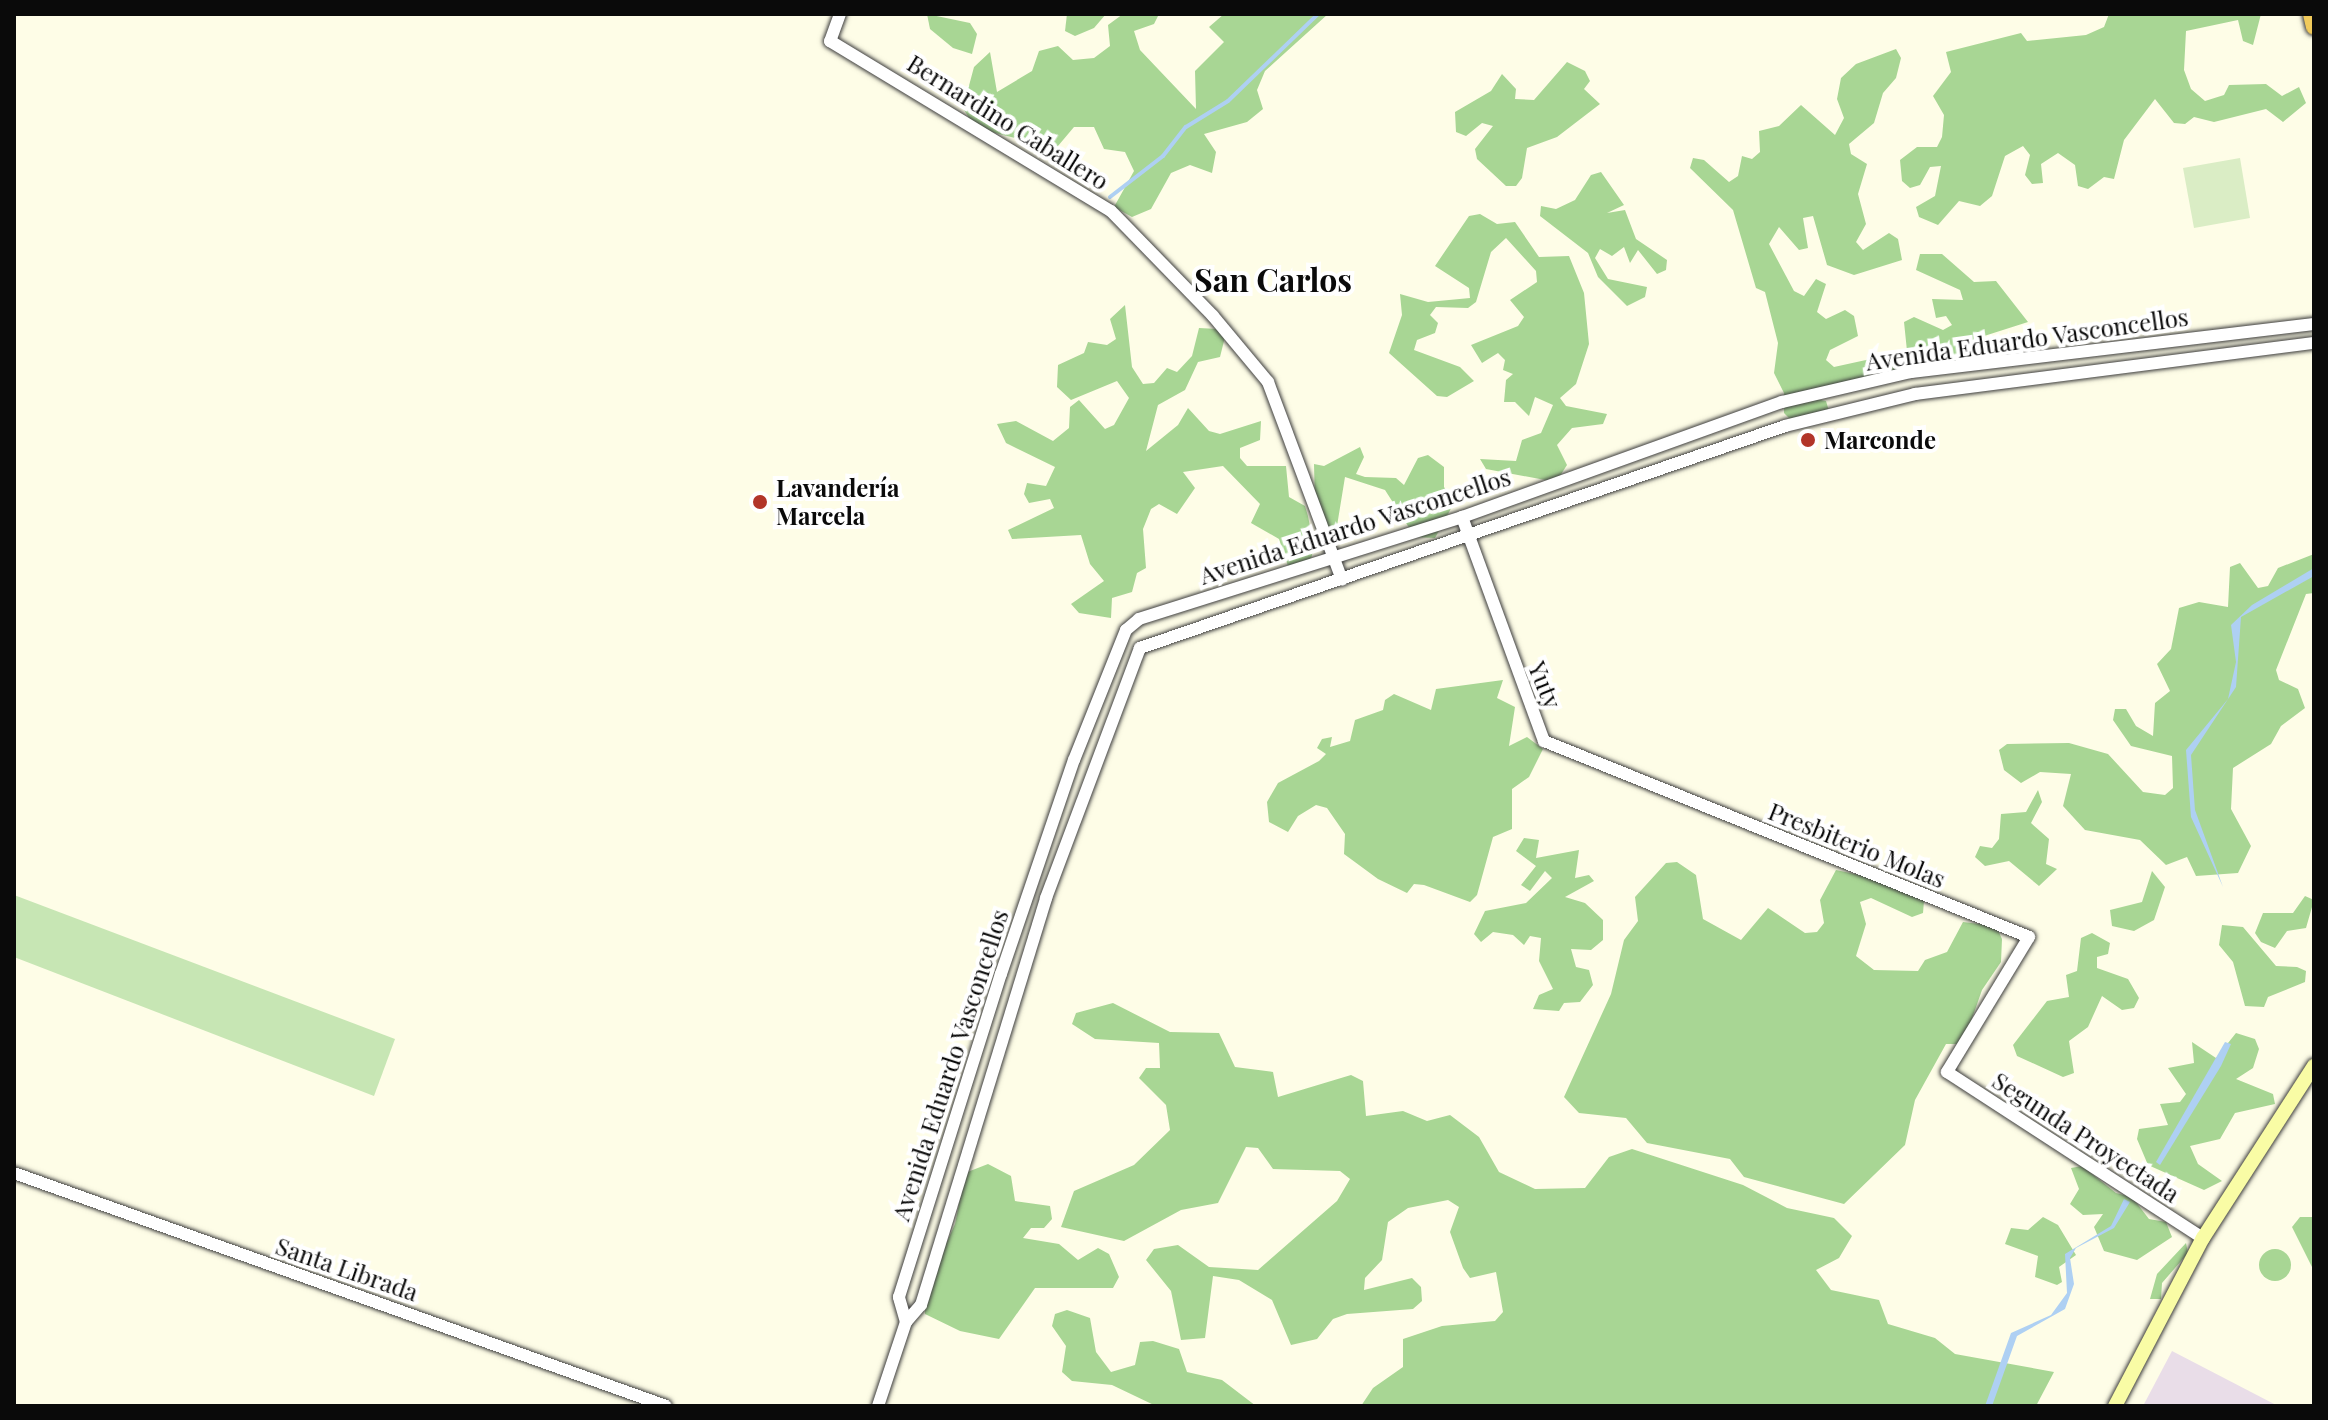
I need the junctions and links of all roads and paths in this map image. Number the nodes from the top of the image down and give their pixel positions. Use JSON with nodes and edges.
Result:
{"nodes":[{"id":1,"x":840,"y":14,"type":"edge"},
{"id":2,"x":2311,"y":14,"type":"edge"},
{"id":3,"x":2314,"y":27,"type":"edge"},
{"id":4,"x":2314,"y":324,"type":"edge"},
{"id":5,"x":2314,"y":343,"type":"edge"},
{"id":6,"x":1462,"y":517,"type":"junction"},
{"id":7,"x":1470,"y":539,"type":"junction"},
{"id":8,"x":1335,"y":559,"type":"junction"},
{"id":9,"x":1342,"y":580,"type":"junction"},
{"id":10,"x":1670,"y":792,"type":"joint"},
{"id":11,"x":2314,"y":1066,"type":"edge"},
{"id":12,"x":1947,"y":1072,"type":"joint"},
{"id":13,"x":14,"y":1173,"type":"edge"},
{"id":14,"x":2203,"y":1238,"type":"junction"},
{"id":15,"x":906,"y":1322,"type":"junction"},
{"id":16,"x":666,"y":1406,"type":"edge"},
{"id":17,"x":878,"y":1406,"type":"edge"},
{"id":18,"x":2115,"y":1406,"type":"edge"}],
"edges":[{"from":1,"to":8,"type":"street","name":"Bernardino Caballero"},
{"from":2,"to":3,"type":"highway"},
{"from":4,"to":6,"type":"street","name":"Avenida Eduardo Vasconcellos"},
{"from":5,"to":7,"type":"street","name":"Avenida Eduardo Vasconcellos"},
{"from":6,"to":7,"type":"street","name":"Yuty"},
{"from":6,"to":8,"type":"street","name":"Avenida Eduardo Vasconcellos"},
{"from":7,"to":9,"type":"street","name":"Avenida Eduardo Vasconcellos"},
{"from":7,"to":10,"type":"street","name":"Yuty"},
{"from":8,"to":9,"type":"street","name":"Bernardino Caballero"},
{"from":8,"to":15,"type":"street","name":"Avenida Eduardo Vasconcellos"},
{"from":9,"to":15,"type":"street","name":"Avenida Eduardo Vasconcellos"},
{"from":10,"to":12,"type":"street","name":"Presbiterio Molas"},
{"from":11,"to":14,"type":"main road"},
{"from":12,"to":14,"type":"street","name":"Segunda Proyectada"},
{"from":13,"to":16,"type":"street","name":"Santa Librada"},
{"from":14,"to":18,"type":"main road"},
{"from":15,"to":17,"type":"street","name":"Avenida Eduardo Vasconcellos"}]}
